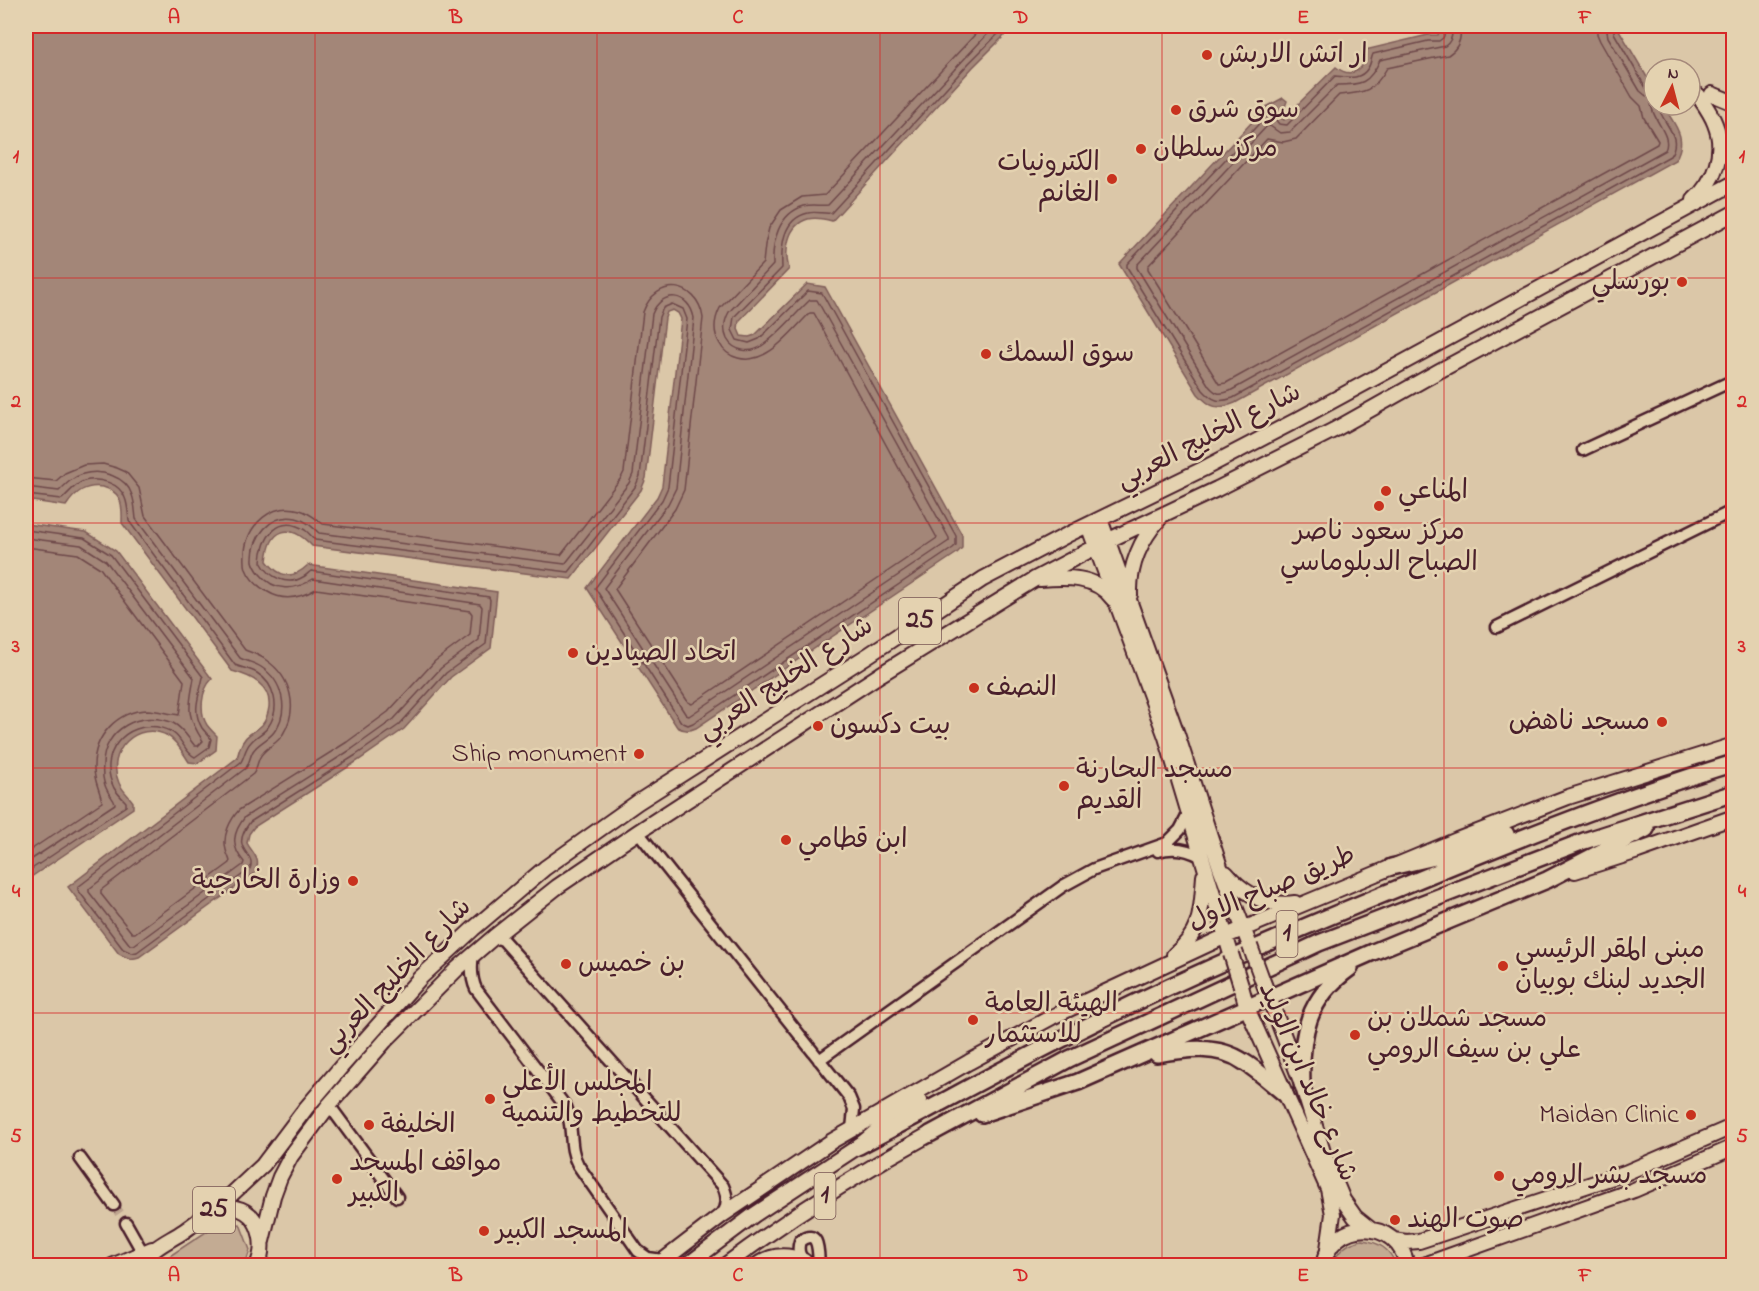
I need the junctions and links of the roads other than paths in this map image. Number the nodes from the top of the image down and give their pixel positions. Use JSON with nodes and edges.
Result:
{"nodes":[{"id":1,"x":1712,"y":94,"type":"dead end"},
{"id":2,"x":1702,"y":102,"type":"edge"},
{"id":3,"x":1734,"y":103,"type":"edge"},
{"id":4,"x":1734,"y":183,"type":"edge"},
{"id":5,"x":1734,"y":213,"type":"edge"},
{"id":6,"x":1670,"y":217,"type":"junction"},
{"id":7,"x":1734,"y":218,"type":"edge"},
{"id":8,"x":1712,"y":225,"type":"junction"},
{"id":9,"x":1734,"y":380,"type":"edge"},
{"id":10,"x":1583,"y":450,"type":"dead end"},
{"id":11,"x":1734,"y":510,"type":"edge"},
{"id":12,"x":1164,"y":513,"type":"junction"},
{"id":13,"x":1094,"y":522,"type":"junction"},
{"id":14,"x":1102,"y":544,"type":"junction"},
{"id":15,"x":1035,"y":579,"type":"junction"},
{"id":16,"x":1124,"y":606,"type":"junction"},
{"id":17,"x":1497,"y":627,"type":"dead end"},
{"id":18,"x":1734,"y":745,"type":"edge"},
{"id":19,"x":1734,"y":763,"type":"edge"},
{"id":20,"x":1734,"y":793,"type":"edge"},
{"id":21,"x":1687,"y":808,"type":"junction"},
{"id":22,"x":1190,"y":813,"type":"junction"},
{"id":23,"x":1576,"y":817,"type":"junction"},
{"id":24,"x":1734,"y":817,"type":"edge"},
{"id":25,"x":638,"y":832,"type":"junction"},
{"id":26,"x":1163,"y":847,"type":"junction"},
{"id":27,"x":1204,"y":862,"type":"junction"},
{"id":28,"x":1220,"y":867,"type":"junction"},
{"id":29,"x":1391,"y":867,"type":"junction"},
{"id":30,"x":1547,"y":880,"type":"junction"},
{"id":31,"x":1309,"y":901,"type":"junction"},
{"id":32,"x":1243,"y":928,"type":"junction"},
{"id":33,"x":1226,"y":936,"type":"junction"},
{"id":34,"x":494,"y":937,"type":"junction"},
{"id":35,"x":1373,"y":952,"type":"junction"},
{"id":36,"x":473,"y":954,"type":"junction"},
{"id":37,"x":1162,"y":964,"type":"junction"},
{"id":38,"x":1269,"y":998,"type":"junction"},
{"id":39,"x":1247,"y":1008,"type":"junction"},
{"id":40,"x":1052,"y":1017,"type":"junction"},
{"id":41,"x":1136,"y":1057,"type":"junction"},
{"id":42,"x":821,"y":1062,"type":"junction"},
{"id":43,"x":1302,"y":1084,"type":"junction"},
{"id":44,"x":1285,"y":1094,"type":"junction"},
{"id":45,"x":329,"y":1105,"type":"junction"},
{"id":46,"x":945,"y":1126,"type":"junction"},
{"id":47,"x":1734,"y":1126,"type":"edge"},
{"id":48,"x":852,"y":1129,"type":"junction"},
{"id":49,"x":930,"y":1134,"type":"joint"},
{"id":50,"x":859,"y":1146,"type":"junction"},
{"id":51,"x":1734,"y":1148,"type":"edge"},
{"id":52,"x":80,"y":1158,"type":"dead end"},
{"id":53,"x":397,"y":1197,"type":"dead end"},
{"id":54,"x":114,"y":1205,"type":"tunnel mouth"},
{"id":55,"x":216,"y":1209,"type":"junction"},
{"id":56,"x":722,"y":1216,"type":"junction"},
{"id":57,"x":126,"y":1223,"type":"tunnel mouth"},
{"id":58,"x":1370,"y":1229,"type":"junction"},
{"id":59,"x":1435,"y":1236,"type":"junction"},
{"id":60,"x":1393,"y":1239,"type":"junction"},
{"id":61,"x":262,"y":1241,"type":"junction"},
{"id":62,"x":146,"y":1255,"type":"edge"},
{"id":63,"x":1324,"y":1260,"type":"edge"},
{"id":64,"x":659,"y":1263,"type":"edge"},
{"id":65,"x":807,"y":1263,"type":"edge"},
{"id":66,"x":1427,"y":1263,"type":"edge"},
{"id":67,"x":258,"y":1265,"type":"edge"},
{"id":68,"x":112,"y":1266,"type":"edge"},
{"id":69,"x":686,"y":1266,"type":"edge"},
{"id":70,"x":724,"y":1266,"type":"edge"},
{"id":71,"x":756,"y":1266,"type":"edge"},
{"id":72,"x":819,"y":1266,"type":"edge"},
{"id":73,"x":1407,"y":1266,"type":"edge"}],
"edges":[{"from":1,"to":3,"type":"main road"},
{"from":2,"to":6,"type":"main road"},
{"from":4,"to":6,"type":"main road","name":"شارع الخليج العربي","number":"25"},
{"from":5,"to":8,"type":"main road","name":"شارع الخليج العربي","number":"25"},
{"from":6,"to":13,"type":"main road","name":"شارع الخليج العربي","number":"25"},
{"from":7,"to":8,"type":"main road"},
{"from":8,"to":12,"type":"main road","name":"شارع الخليج العربي","number":"25"},
{"from":9,"to":10,"type":"street"},
{"from":11,"to":17,"type":"street"},
{"from":12,"to":14,"type":"main road","name":"شارع الخليج العربي","number":"25"},
{"from":12,"to":16,"type":"main road"},
{"from":13,"to":14,"type":"main road","name":"شارع خالد ابن الوليد"},
{"from":13,"to":55,"type":"main road","name":"شارع الخليج العربي","number":"25"},
{"from":14,"to":15,"type":"main road","name":"شارع الخليج العربي","number":"25"},
{"from":14,"to":16,"type":"main road","name":"شارع خالد ابن الوليد"},
{"from":15,"to":16,"type":"main road"},
{"from":15,"to":25,"type":"main road","name":"شارع الخليج العربي","number":"25"},
{"from":16,"to":22,"type":"main road","name":"شارع خالد ابن الوليد"},
{"from":16,"to":28,"type":"main road","name":"شارع خالد ابن الوليد"},
{"from":18,"to":29,"type":"main road","name":"طريق صباح الاول"},
{"from":19,"to":23,"type":"highway","name":"طريق صباح الاول","number":"1"},
{"from":20,"to":21,"type":"highway","number":"1"},
{"from":21,"to":30,"type":"highway"},
{"from":21,"to":46,"type":"highway","number":"1"},
{"from":22,"to":26,"type":"street"},
{"from":22,"to":27,"type":"main road","name":"شارع خالد ابن الوليد"},
{"from":23,"to":29,"type":"highway"},
{"from":23,"to":50,"type":"highway","name":"طريق صباح الاول","number":"1"},
{"from":24,"to":30,"type":"main road"},
{"from":25,"to":34,"type":"main road","name":"شارع الخليج العربي","number":"25"},
{"from":25,"to":42,"type":"street"},
{"from":26,"to":27,"type":"street"},
{"from":26,"to":42,"type":"street"},
{"from":27,"to":33,"type":"main road","name":"شارع خالد ابن الوليد"},
{"from":27,"to":37,"type":"main road"},
{"from":28,"to":31,"type":"main road"},
{"from":28,"to":32,"type":"main road","name":"شارع خالد ابن الوليد"},
{"from":29,"to":31,"type":"main road","name":"طريق صباح الاول"},
{"from":30,"to":35,"type":"highway"},
{"from":31,"to":32,"type":"main road","name":"طريق صباح الاول"},
{"from":32,"to":33,"type":"main road","name":"طريق صباح الاول"},
{"from":32,"to":38,"type":"main road","name":"شارع خالد ابن الوليد","bridge":true},
{"from":33,"to":37,"type":"main road","name":"طريق صباح الاول"},
{"from":33,"to":39,"type":"main road","name":"شارع خالد ابن الوليد","bridge":true},
{"from":34,"to":36,"type":"main road","name":"شارع الخليج العربي","number":"25"},
{"from":34,"to":56,"type":"street"},
{"from":35,"to":38,"type":"highway"},
{"from":35,"to":43,"type":"highway"},
{"from":36,"to":45,"type":"main road","name":"شارع الخليج العربي","number":"25"},
{"from":36,"to":64,"type":"street"},
{"from":37,"to":40,"type":"main road","name":"طريق صباح الاول"},
{"from":38,"to":39,"type":"highway"},
{"from":38,"to":43,"type":"main road","name":"شارع خالد ابن الوليد"},
{"from":39,"to":41,"type":"highway"},
{"from":39,"to":44,"type":"main road","name":"شارع خالد ابن الوليد"},
{"from":40,"to":48,"type":"main road","name":"طريق صباح الاول"},
{"from":40,"to":50,"type":"main road"},
{"from":41,"to":44,"type":"highway"},
{"from":41,"to":46,"type":"highway"},
{"from":42,"to":48,"type":"street"},
{"from":43,"to":58,"type":"main road","name":"شارع خالد ابن الوليد"},
{"from":44,"to":63,"type":"main road","name":"شارع خالد ابن الوليد"},
{"from":45,"to":53,"type":"street"},
{"from":45,"to":61,"type":"main road","name":"شارع الخليج العربي","number":"25"},
{"from":46,"to":49,"type":"highway","number":"1"},
{"from":47,"to":59,"type":"main road"},
{"from":48,"to":56,"type":"main road","name":"طريق صباح الاول"},
{"from":49,"to":70,"type":"main road","number":"1"},
{"from":50,"to":69,"type":"main road","number":"1"},
{"from":51,"to":66,"type":"main road"},
{"from":52,"to":54,"type":"street"},
{"from":55,"to":61,"type":"main road","number":"25"},
{"from":55,"to":62,"type":"main road","number":"25"},
{"from":56,"to":64,"type":"main road","name":"طريق صباح الاول"},
{"from":57,"to":62,"type":"street"},
{"from":58,"to":60,"type":"main road"},
{"from":58,"to":63,"type":"main road"},
{"from":59,"to":60,"type":"main road"},
{"from":59,"to":66,"type":"main road"},
{"from":60,"to":73,"type":"main road"},
{"from":61,"to":67,"type":"main road","number":"25"},
{"from":62,"to":68,"type":"main road","number":"25"},
{"from":65,"to":71,"type":"main road"},
{"from":65,"to":72,"type":"street"}]}
